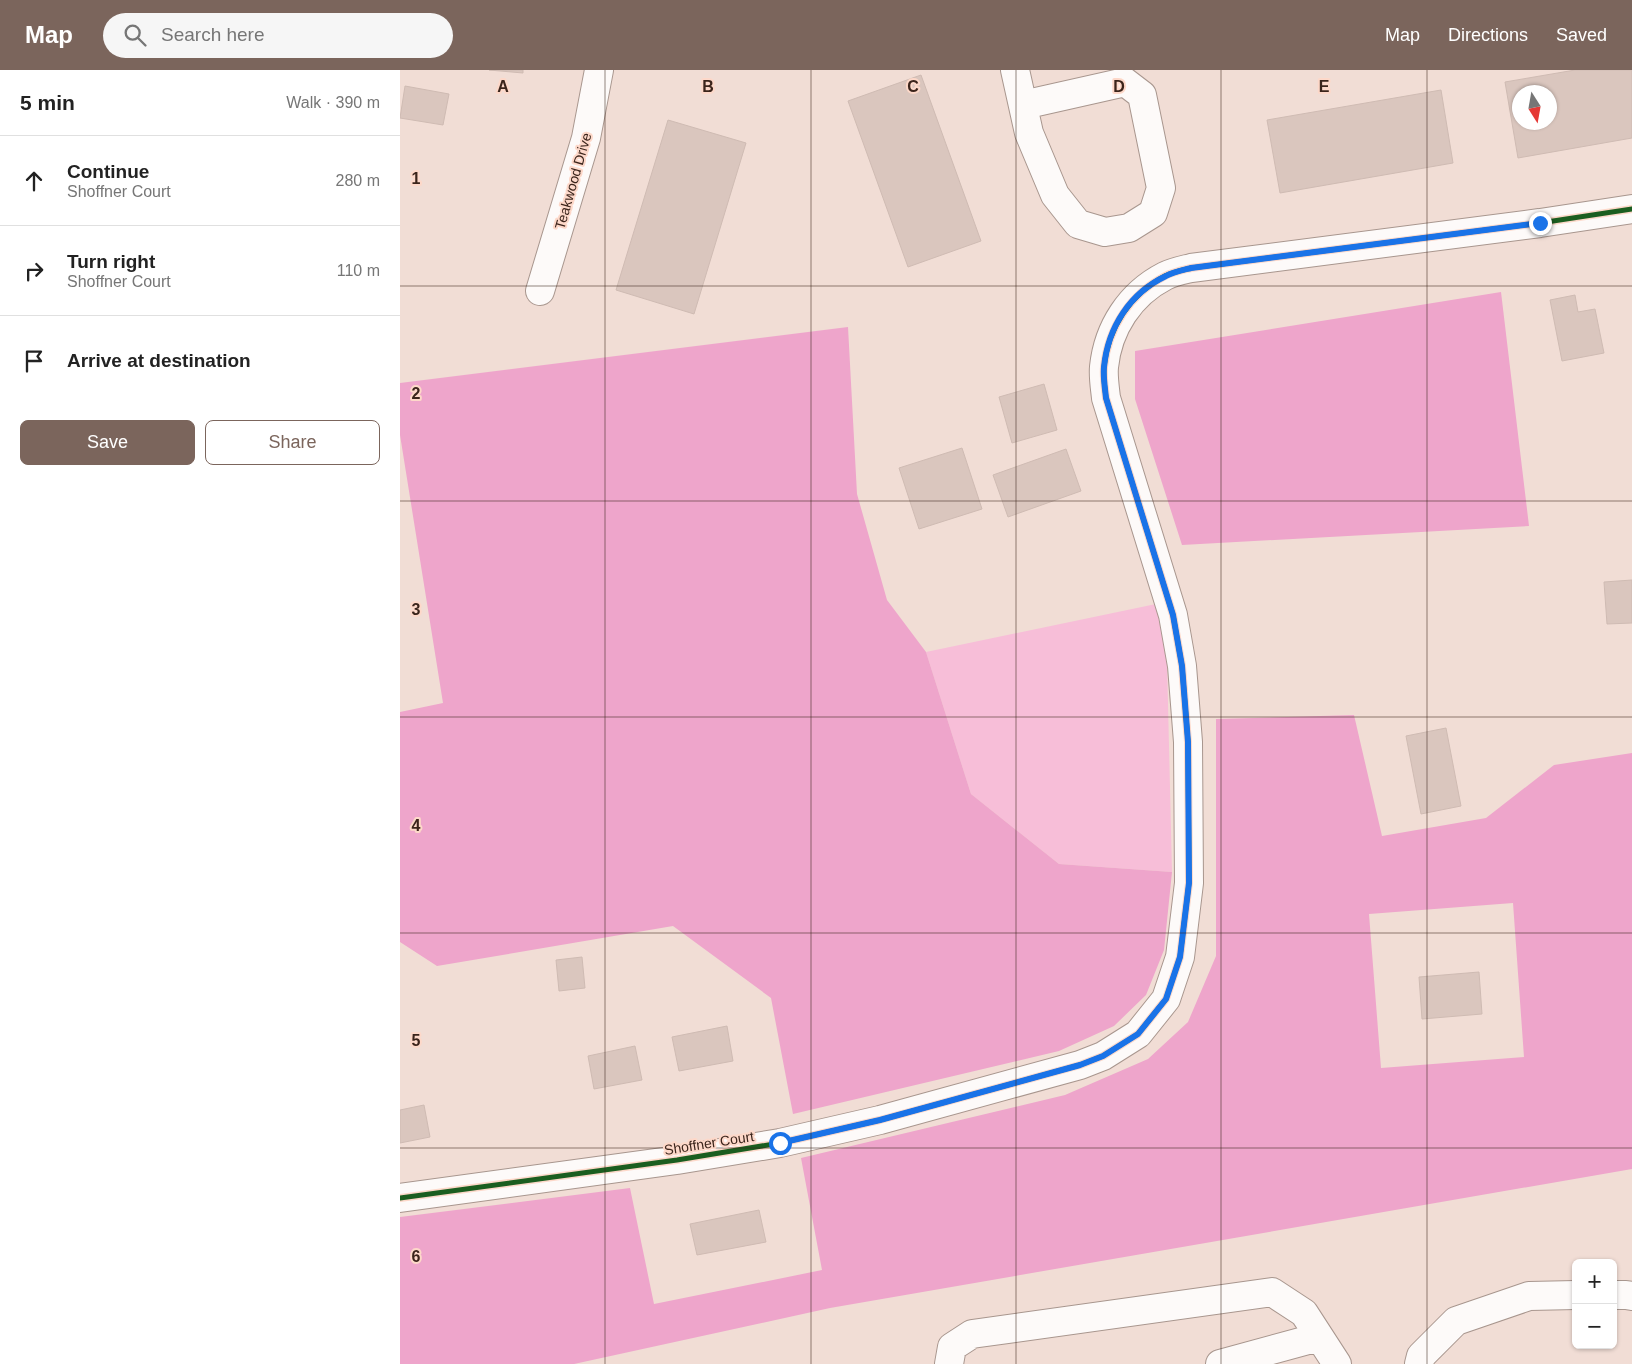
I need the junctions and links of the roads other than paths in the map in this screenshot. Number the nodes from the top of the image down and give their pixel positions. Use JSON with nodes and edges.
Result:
{"nodes":[{"id":1,"x":599,"y":70,"type":"edge"},
{"id":2,"x":1015,"y":70,"type":"edge"},
{"id":3,"x":1023,"y":105,"type":"junction"},
{"id":4,"x":1632,"y":209,"type":"edge"},
{"id":5,"x":540,"y":291,"type":"dead end"},
{"id":6,"x":400,"y":1198,"type":"edge"},
{"id":7,"x":1572,"y":1295,"type":"edge"},
{"id":8,"x":1617,"y":1295,"type":"edge"},
{"id":9,"x":1632,"y":1296,"type":"edge"},
{"id":10,"x":1319,"y":1337,"type":"junction"},
{"id":11,"x":1421,"y":1361,"type":"edge"},
{"id":12,"x":949,"y":1364,"type":"edge"},
{"id":13,"x":1220,"y":1364,"type":"edge"},
{"id":14,"x":1337,"y":1364,"type":"edge"}],
"edges":[{"from":1,"to":5,"type":"street","name":"Teakwood Drive"},
{"from":2,"to":3,"type":"street"},
{"from":3,"to":3,"type":"street"},
{"from":4,"to":6,"type":"street","name":"Shoffner Court"},
{"from":7,"to":11,"type":"street"},
{"from":8,"to":9,"type":"street"},
{"from":10,"to":12,"type":"street"},
{"from":10,"to":13,"type":"street"},
{"from":10,"to":14,"type":"street"}]}
